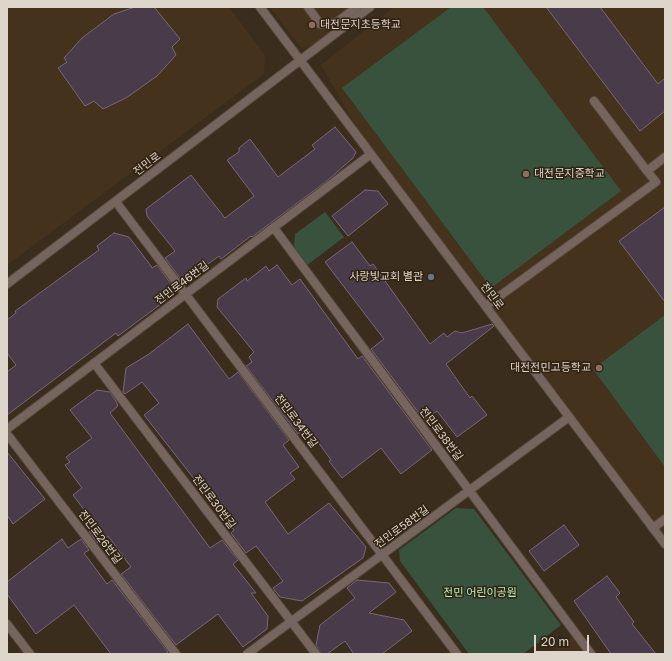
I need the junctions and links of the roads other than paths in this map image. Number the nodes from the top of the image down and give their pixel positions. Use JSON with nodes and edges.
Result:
{"nodes":[{"id":1,"x":260,"y":7,"type":"edge"},
{"id":2,"x":308,"y":7,"type":"edge"},
{"id":3,"x":358,"y":7,"type":"edge"},
{"id":4,"x":370,"y":7,"type":"edge"},
{"id":5,"x":301,"y":61,"type":"junction"},
{"id":6,"x":594,"y":100,"type":"dead end"},
{"id":7,"x":371,"y":154,"type":"junction"},
{"id":8,"x":665,"y":157,"type":"edge"},
{"id":9,"x":647,"y":171,"type":"junction"},
{"id":10,"x":116,"y":202,"type":"junction"},
{"id":11,"x":274,"y":228,"type":"junction"},
{"id":12,"x":7,"y":284,"type":"edge"},
{"id":13,"x":186,"y":294,"type":"junction"},
{"id":14,"x":486,"y":306,"type":"junction"},
{"id":15,"x":94,"y":363,"type":"junction"},
{"id":16,"x":569,"y":417,"type":"junction"},
{"id":17,"x":7,"y":429,"type":"edge"},
{"id":18,"x":7,"y":434,"type":"edge"},
{"id":19,"x":469,"y":490,"type":"junction"},
{"id":20,"x":665,"y":519,"type":"edge"},
{"id":21,"x":653,"y":528,"type":"junction"},
{"id":22,"x":665,"y":544,"type":"edge"},
{"id":23,"x":382,"y":554,"type":"junction"},
{"id":24,"x":291,"y":622,"type":"junction"},
{"id":25,"x":7,"y":624,"type":"edge"},
{"id":26,"x":30,"y":654,"type":"edge"},
{"id":27,"x":176,"y":654,"type":"edge"},
{"id":28,"x":247,"y":654,"type":"edge"},
{"id":29,"x":316,"y":654,"type":"edge"},
{"id":30,"x":458,"y":654,"type":"edge"},
{"id":31,"x":591,"y":654,"type":"edge"}],
"edges":[{"from":1,"to":5,"type":"street","name":"전민로"},
{"from":2,"to":3,"type":"street"},
{"from":4,"to":5,"type":"street","name":"전민로"},
{"from":5,"to":7,"type":"street","name":"전민로"},
{"from":5,"to":10,"type":"street","name":"전민로"},
{"from":6,"to":9,"type":"street"},
{"from":7,"to":11,"type":"street","name":"전민로46번길"},
{"from":7,"to":14,"type":"street","name":"전민로"},
{"from":8,"to":9,"type":"street"},
{"from":9,"to":14,"type":"street"},
{"from":10,"to":12,"type":"street","name":"전민로"},
{"from":10,"to":13,"type":"street","name":"전민로34번길"},
{"from":11,"to":13,"type":"street","name":"전민로46번길"},
{"from":11,"to":19,"type":"street","name":"전민로38번길"},
{"from":13,"to":15,"type":"street","name":"전민로46번길"},
{"from":13,"to":23,"type":"street","name":"전민로34번길"},
{"from":14,"to":16,"type":"street","name":"전민로"},
{"from":15,"to":17,"type":"street","name":"전민로46번길"},
{"from":15,"to":24,"type":"street","name":"전민로30번길"},
{"from":16,"to":19,"type":"street","name":"전민로58번길"},
{"from":16,"to":21,"type":"street","name":"전민로"},
{"from":18,"to":27,"type":"street","name":"전민로26번길"},
{"from":19,"to":23,"type":"street","name":"전민로58번길"},
{"from":19,"to":31,"type":"street","name":"전민로38번길"},
{"from":20,"to":21,"type":"street"},
{"from":21,"to":22,"type":"street","name":"전민로"},
{"from":23,"to":24,"type":"street","name":"전민로58번길"},
{"from":23,"to":30,"type":"street","name":"전민로34번길"},
{"from":24,"to":28,"type":"street","name":"전민로58번길"},
{"from":24,"to":29,"type":"street","name":"전민로30번길"},
{"from":25,"to":26,"type":"street"}]}
